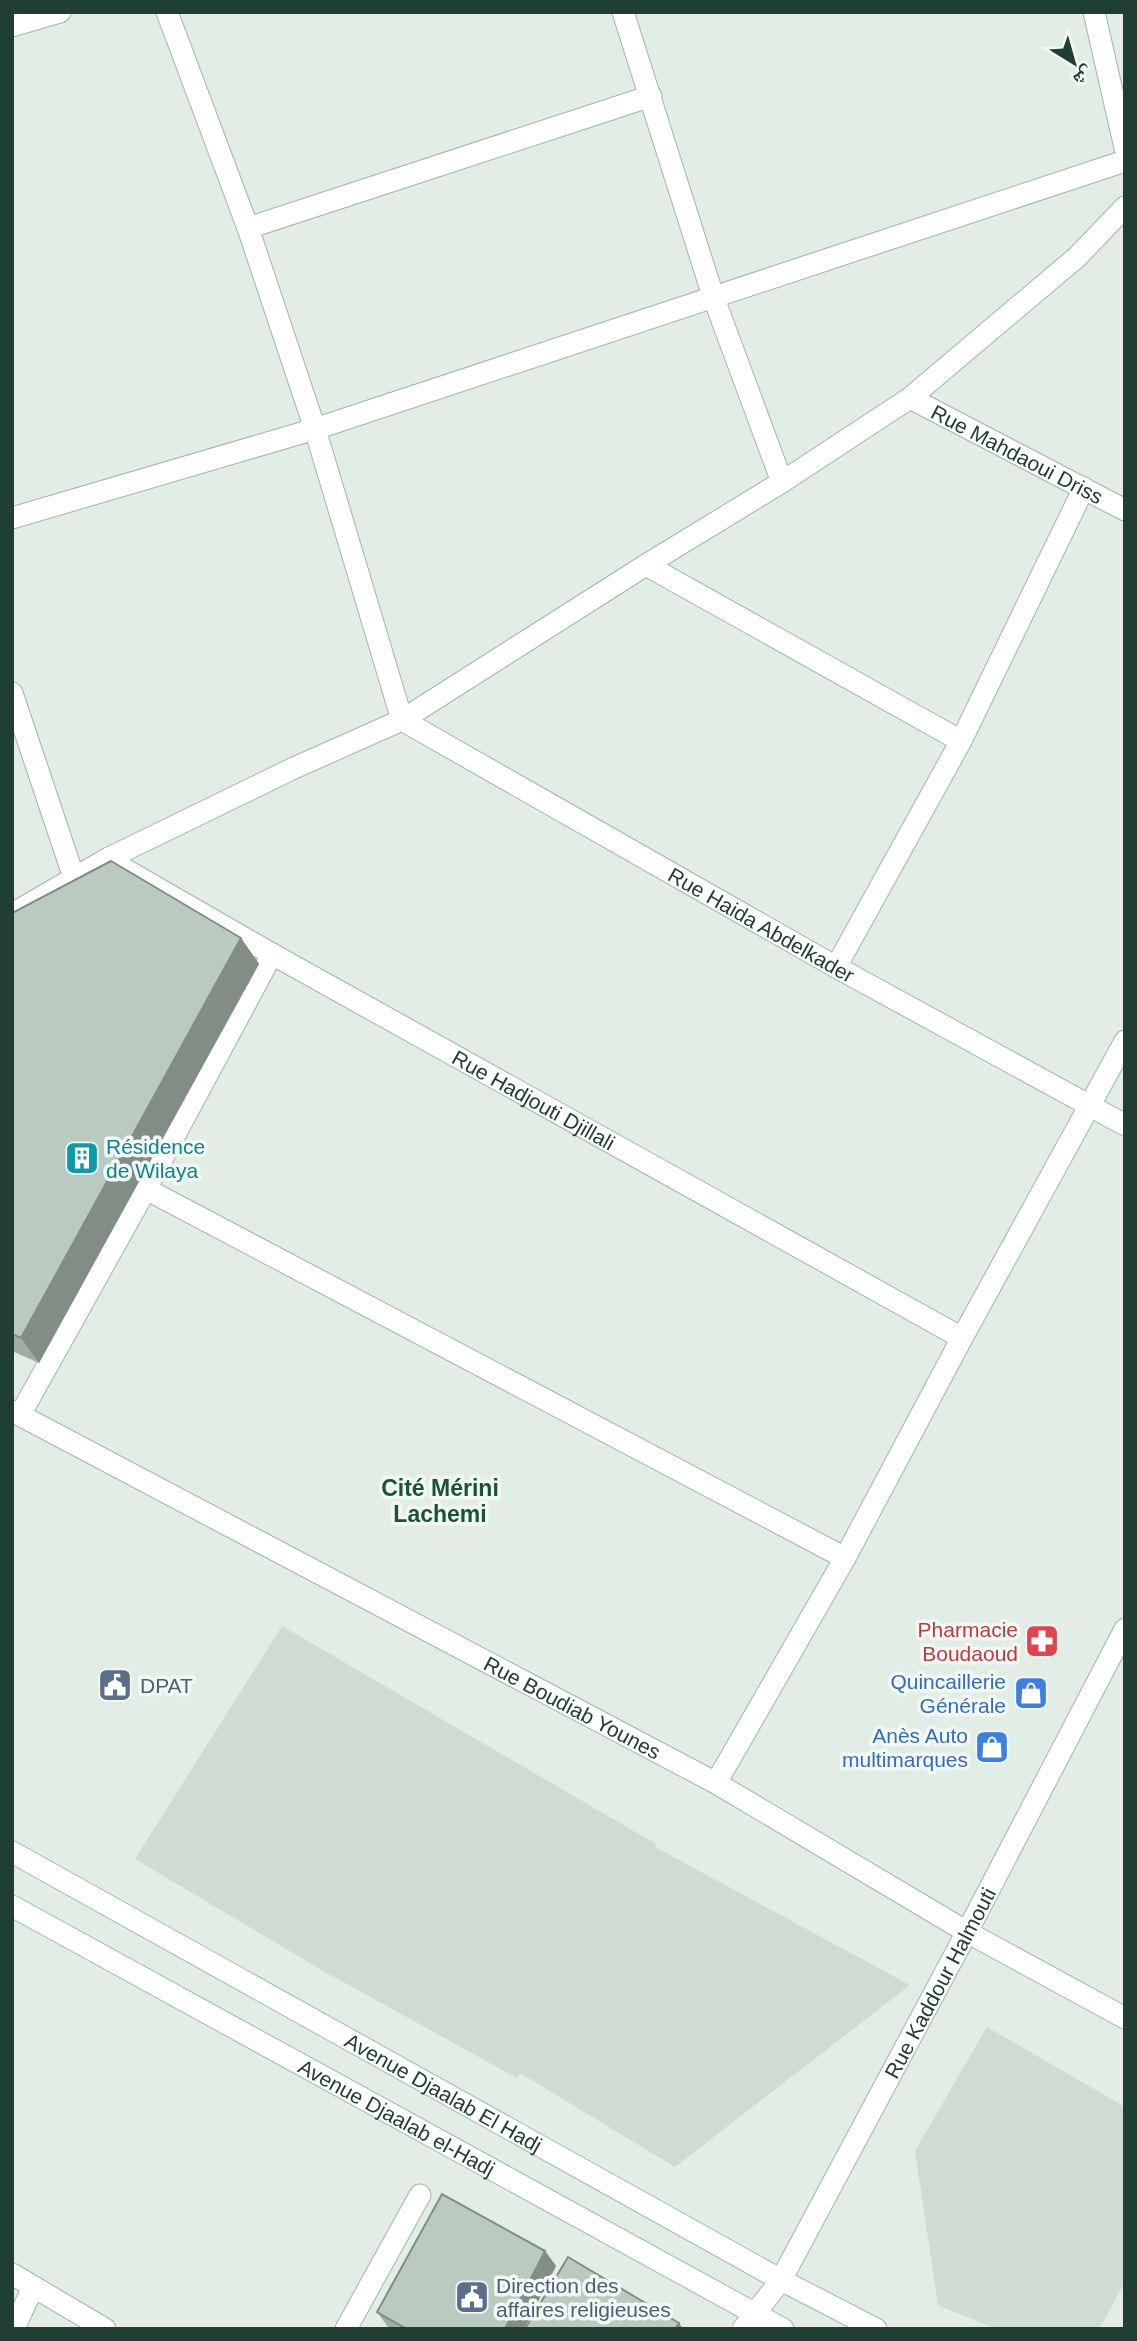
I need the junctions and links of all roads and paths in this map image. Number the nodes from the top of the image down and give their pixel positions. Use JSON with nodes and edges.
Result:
{"nodes":[{"id":1,"x":60,"y":12,"type":"edge"},
{"id":2,"x":167,"y":12,"type":"edge"},
{"id":3,"x":623,"y":12,"type":"edge"},
{"id":4,"x":1094,"y":12,"type":"edge"},
{"id":5,"x":12,"y":26,"type":"edge"},
{"id":6,"x":651,"y":96,"type":"junction"},
{"id":7,"x":1125,"y":148,"type":"edge"},
{"id":8,"x":1125,"y":161,"type":"edge"},
{"id":9,"x":1125,"y":207,"type":"edge"},
{"id":10,"x":248,"y":228,"type":"junction"},
{"id":11,"x":713,"y":296,"type":"junction"},
{"id":12,"x":910,"y":398,"type":"junction"},
{"id":13,"x":315,"y":429,"type":"junction"},
{"id":14,"x":782,"y":482,"type":"junction"},
{"id":15,"x":1084,"y":488,"type":"junction"},
{"id":16,"x":1125,"y":510,"type":"edge"},
{"id":17,"x":12,"y":518,"type":"edge"},
{"id":18,"x":646,"y":565,"type":"junction"},
{"id":19,"x":12,"y":693,"type":"edge"},
{"id":20,"x":402,"y":720,"type":"junction"},
{"id":21,"x":961,"y":741,"type":"junction"},
{"id":22,"x":107,"y":859,"type":"junction"},
{"id":23,"x":74,"y":878,"type":"junction"},
{"id":24,"x":12,"y":914,"type":"edge"},
{"id":25,"x":272,"y":954,"type":"junction"},
{"id":26,"x":836,"y":967,"type":"junction"},
{"id":27,"x":1125,"y":1041,"type":"edge"},
{"id":28,"x":1089,"y":1107,"type":"junction"},
{"id":29,"x":1125,"y":1125,"type":"edge"},
{"id":30,"x":146,"y":1189,"type":"junction"},
{"id":31,"x":962,"y":1338,"type":"junction"},
{"id":32,"x":16,"y":1413,"type":"edge"},
{"id":33,"x":845,"y":1558,"type":"junction"},
{"id":34,"x":1125,"y":1629,"type":"edge"},
{"id":35,"x":716,"y":1783,"type":"junction"},
{"id":36,"x":12,"y":1852,"type":"edge"},
{"id":37,"x":12,"y":1906,"type":"edge"},
{"id":38,"x":967,"y":1932,"type":"junction"},
{"id":39,"x":1125,"y":2018,"type":"edge"},
{"id":40,"x":420,"y":2195,"type":"dead end"},
{"id":41,"x":12,"y":2274,"type":"edge"},
{"id":42,"x":780,"y":2280,"type":"junction"},
{"id":43,"x":33,"y":2287,"type":"junction"},
{"id":44,"x":749,"y":2321,"type":"edge"},
{"id":45,"x":14,"y":2329,"type":"edge"},
{"id":46,"x":104,"y":2329,"type":"edge"},
{"id":47,"x":346,"y":2329,"type":"edge"},
{"id":48,"x":783,"y":2329,"type":"edge"},
{"id":49,"x":876,"y":2329,"type":"edge"}],
"edges":[{"from":1,"to":5,"type":"street"},
{"from":2,"to":10,"type":"street"},
{"from":3,"to":6,"type":"street"},
{"from":4,"to":7,"type":"street"},
{"from":6,"to":10,"type":"street"},
{"from":6,"to":11,"type":"street"},
{"from":8,"to":11,"type":"street"},
{"from":9,"to":12,"type":"street"},
{"from":10,"to":13,"type":"street"},
{"from":11,"to":13,"type":"street"},
{"from":11,"to":14,"type":"street"},
{"from":12,"to":14,"type":"street"},
{"from":12,"to":15,"type":"street","name":"Rue Mahdaoui Driss"},
{"from":13,"to":17,"type":"street"},
{"from":13,"to":20,"type":"street"},
{"from":14,"to":18,"type":"street"},
{"from":15,"to":16,"type":"street","name":"Rue Mahdaoui Driss"},
{"from":15,"to":21,"type":"street"},
{"from":18,"to":20,"type":"street"},
{"from":18,"to":21,"type":"street"},
{"from":19,"to":23,"type":"street"},
{"from":20,"to":22,"type":"street"},
{"from":20,"to":26,"type":"street","name":"Rue Haida Abdelkader"},
{"from":21,"to":26,"type":"street"},
{"from":22,"to":23,"type":"street"},
{"from":22,"to":25,"type":"street","name":"Rue Hadjouti Djillali"},
{"from":23,"to":24,"type":"street"},
{"from":25,"to":30,"type":"street"},
{"from":25,"to":31,"type":"street","name":"Rue Hadjouti Djillali"},
{"from":26,"to":28,"type":"street","name":"Rue Haida Abdelkader"},
{"from":27,"to":28,"type":"street"},
{"from":28,"to":29,"type":"street","name":"Rue Haida Abdelkader"},
{"from":28,"to":31,"type":"street"},
{"from":30,"to":32,"type":"street"},
{"from":30,"to":33,"type":"street"},
{"from":31,"to":33,"type":"street"},
{"from":32,"to":35,"type":"street","name":"Rue Boudiab Younes"},
{"from":33,"to":35,"type":"street"},
{"from":34,"to":38,"type":"street","name":"Rue Kaddour Halmouti"},
{"from":35,"to":38,"type":"street","name":"Rue Boudiab Younes"},
{"from":36,"to":42,"type":"street","name":"Avenue Djaalab El Hadj"},
{"from":37,"to":44,"type":"street","name":"Avenue Djaalab el-Hadj"},
{"from":38,"to":39,"type":"street","name":"Rue Boudiab Younes"},
{"from":38,"to":42,"type":"street","name":"Rue Kaddour Halmouti"},
{"from":40,"to":47,"type":"street"},
{"from":41,"to":43,"type":"street"},
{"from":42,"to":44,"type":"street","name":"Rue Kaddour Halmouti"},
{"from":42,"to":49,"type":"street","name":"Avenue Djaalab El Hadj"},
{"from":43,"to":45,"type":"street"},
{"from":43,"to":46,"type":"street"},
{"from":44,"to":48,"type":"street","name":"Avenue Djaalab el-Hadj"}]}
